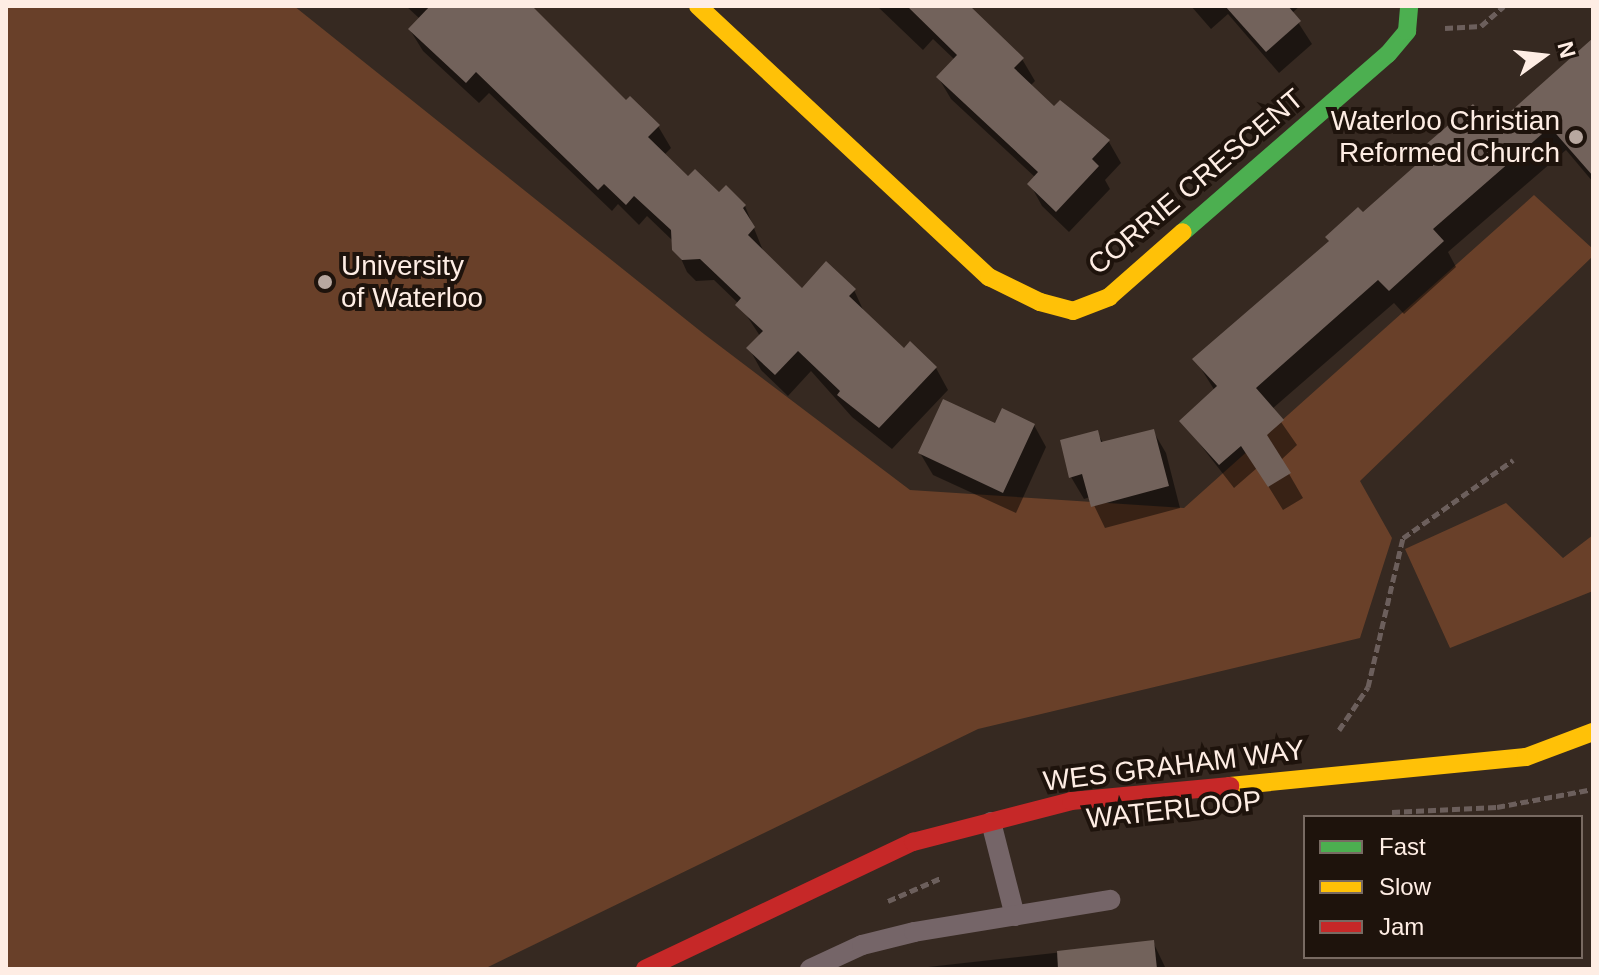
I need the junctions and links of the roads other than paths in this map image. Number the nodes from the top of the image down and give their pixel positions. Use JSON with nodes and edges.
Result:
{"nodes":[{"id":1,"x":698,"y":6,"type":"edge"},
{"id":2,"x":1409,"y":6,"type":"edge"},
{"id":3,"x":1593,"y":732,"type":"edge"},
{"id":4,"x":991,"y":822,"type":"junction"},
{"id":5,"x":1110,"y":900,"type":"dead end"},
{"id":6,"x":1015,"y":916,"type":"junction"},
{"id":7,"x":645,"y":969,"type":"edge"},
{"id":8,"x":810,"y":969,"type":"edge"}],
"edges":[{"from":1,"to":2,"type":"street","name":"CORRIE CRESCENT"},
{"from":3,"to":4,"type":"street","name":"WES GRAHAM WAY"},
{"from":4,"to":6,"type":"lane"},
{"from":4,"to":7,"type":"street","name":"WES GRAHAM WAY"},
{"from":5,"to":6,"type":"lane"},
{"from":6,"to":8,"type":"lane"}]}
